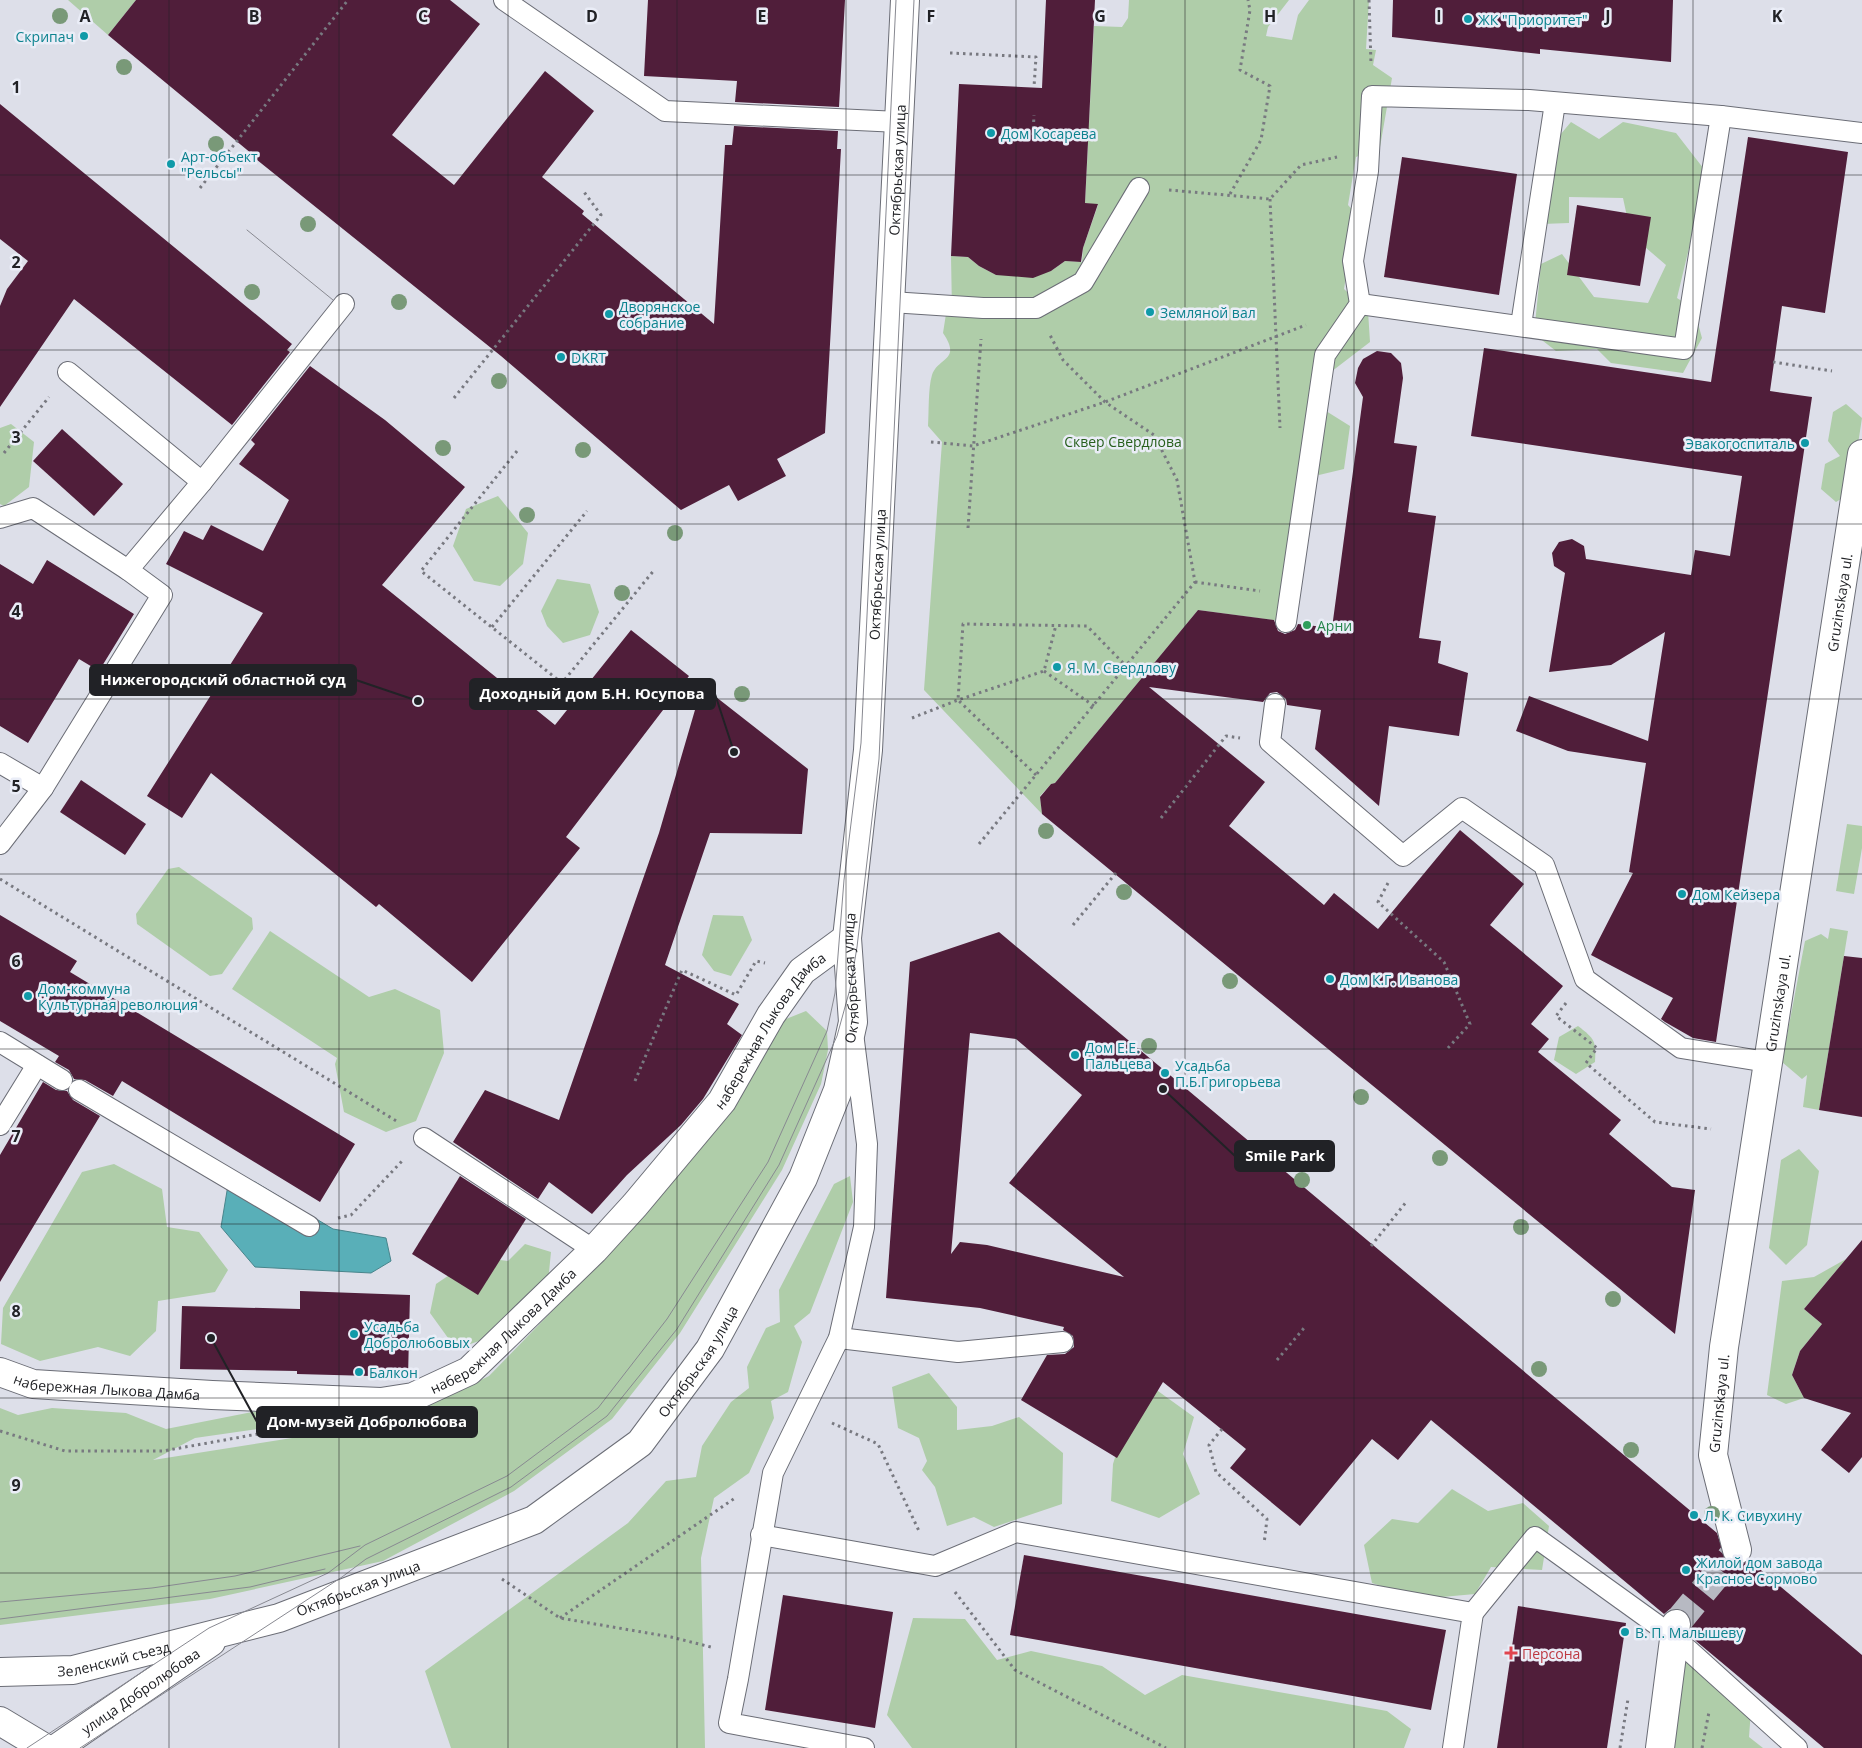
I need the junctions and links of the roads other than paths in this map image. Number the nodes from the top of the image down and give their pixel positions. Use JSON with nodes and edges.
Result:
{"nodes":[{"id":1,"x":504,"y":0,"type":"edge"},
{"id":2,"x":906,"y":0,"type":"edge"},
{"id":3,"x":1555,"y":103,"type":"junction"},
{"id":4,"x":1721,"y":116,"type":"junction"},
{"id":5,"x":899,"y":122,"type":"junction"},
{"id":6,"x":1862,"y":133,"type":"edge"},
{"id":7,"x":1139,"y":188,"type":"road end"},
{"id":8,"x":891,"y":302,"type":"junction"},
{"id":9,"x":344,"y":304,"type":"dead end"},
{"id":10,"x":1360,"y":304,"type":"junction"},
{"id":11,"x":1521,"y":325,"type":"junction"},
{"id":12,"x":68,"y":372,"type":"road end"},
{"id":13,"x":1862,"y":454,"type":"edge"},
{"id":14,"x":202,"y":482,"type":"junction"},
{"id":15,"x":0,"y":518,"type":"edge"},
{"id":16,"x":128,"y":570,"type":"junction"},
{"id":17,"x":1286,"y":622,"type":"dead end"},
{"id":18,"x":1275,"y":704,"type":"dead end"},
{"id":19,"x":0,"y":763,"type":"edge"},
{"id":20,"x":42,"y":788,"type":"junction"},
{"id":21,"x":0,"y":844,"type":"edge"},
{"id":22,"x":847,"y":938,"type":"junction"},
{"id":23,"x":852,"y":1022,"type":"junction"},
{"id":24,"x":0,"y":1042,"type":"edge"},
{"id":25,"x":1767,"y":1062,"type":"junction"},
{"id":26,"x":37,"y":1065,"type":"junction"},
{"id":27,"x":0,"y":1125,"type":"edge"},
{"id":28,"x":424,"y":1138,"type":"road end"},
{"id":29,"x":309,"y":1226,"type":"road end"},
{"id":30,"x":594,"y":1250,"type":"junction"},
{"id":31,"x":839,"y":1338,"type":"junction"},
{"id":32,"x":1063,"y":1342,"type":"dead end"},
{"id":33,"x":0,"y":1372,"type":"edge"},
{"id":34,"x":761,"y":1535,"type":"junction"},
{"id":35,"x":1737,"y":1550,"type":"dead end"},
{"id":36,"x":1473,"y":1614,"type":"junction"},
{"id":37,"x":1675,"y":1631,"type":"junction"},
{"id":38,"x":225,"y":1633,"type":"junction"},
{"id":39,"x":0,"y":1672,"type":"edge"},
{"id":40,"x":0,"y":1721,"type":"edge"},
{"id":41,"x":45,"y":1748,"type":"edge"},
{"id":42,"x":57,"y":1748,"type":"edge"},
{"id":43,"x":864,"y":1748,"type":"edge"},
{"id":44,"x":1453,"y":1748,"type":"edge"},
{"id":45,"x":1660,"y":1748,"type":"edge"},
{"id":46,"x":1797,"y":1748,"type":"edge"}],
"edges":[{"from":1,"to":5,"type":"lane"},
{"from":2,"to":5,"type":"street","name":"Октябрьская улица"},
{"from":3,"to":4,"type":"lane"},
{"from":3,"to":10,"type":"lane"},
{"from":3,"to":11,"type":"lane"},
{"from":4,"to":6,"type":"lane"},
{"from":4,"to":11,"type":"lane"},
{"from":5,"to":8,"type":"street","name":"Октябрьская улица"},
{"from":7,"to":8,"type":"lane"},
{"from":8,"to":22,"type":"street","name":"Октябрьская улица"},
{"from":9,"to":14,"type":"lane"},
{"from":10,"to":11,"type":"lane"},
{"from":10,"to":17,"type":"lane"},
{"from":12,"to":14,"type":"lane"},
{"from":13,"to":25,"type":"street","name":"Gruzinskaya ul."},
{"from":14,"to":16,"type":"lane"},
{"from":15,"to":16,"type":"lane"},
{"from":16,"to":20,"type":"lane"},
{"from":18,"to":25,"type":"lane"},
{"from":19,"to":20,"type":"lane"},
{"from":20,"to":21,"type":"lane"},
{"from":22,"to":23,"type":"street","name":"Октябрьская улица"},
{"from":22,"to":30,"type":"street","name":"набережная Лыкова Дамба"},
{"from":23,"to":31,"type":"lane"},
{"from":23,"to":38,"type":"street","name":"Октябрьская улица"},
{"from":24,"to":26,"type":"lane"},
{"from":25,"to":35,"type":"street","name":"Gruzinskaya ul."},
{"from":26,"to":27,"type":"lane"},
{"from":26,"to":29,"type":"lane"},
{"from":28,"to":30,"type":"lane"},
{"from":30,"to":33,"type":"street","name":"набережная Лыкова Дамба"},
{"from":31,"to":32,"type":"lane"},
{"from":31,"to":34,"type":"lane"},
{"from":34,"to":36,"type":"lane"},
{"from":34,"to":43,"type":"lane"},
{"from":36,"to":37,"type":"lane"},
{"from":36,"to":44,"type":"lane"},
{"from":37,"to":45,"type":"street"},
{"from":37,"to":46,"type":"lane"},
{"from":38,"to":39,"type":"street","name":"Зеленский съезд"},
{"from":38,"to":42,"type":"street","name":"улица Добролюбова"},
{"from":40,"to":41,"type":"street"}]}
